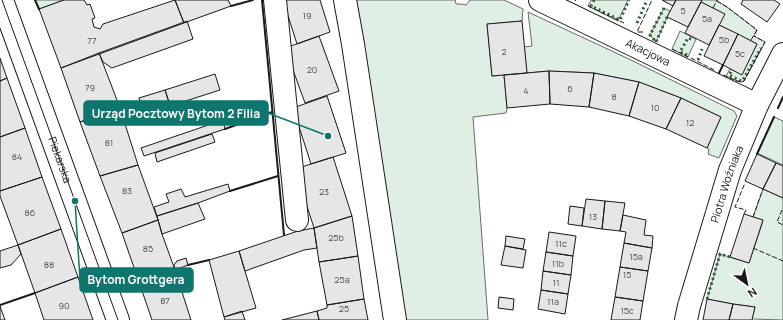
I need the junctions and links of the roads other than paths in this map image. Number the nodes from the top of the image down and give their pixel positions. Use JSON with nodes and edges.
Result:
{"nodes":[{"id":1,"x":2,"y":0,"type":"edge"},
{"id":2,"x":275,"y":0,"type":"edge"},
{"id":3,"x":345,"y":0,"type":"edge"},
{"id":4,"x":540,"y":0,"type":"edge"},
{"id":5,"x":783,"y":54,"type":"edge"},
{"id":6,"x":757,"y":105,"type":"junction"},
{"id":7,"x":297,"y":220,"type":"dead end"},
{"id":8,"x":118,"y":320,"type":"edge"},
{"id":9,"x":395,"y":320,"type":"edge"},
{"id":10,"x":686,"y":320,"type":"edge"}],
"edges":[{"from":1,"to":8,"type":"street","name":"Piekarska"},
{"from":2,"to":7,"type":"street"},
{"from":3,"to":9,"type":"street"},
{"from":4,"to":6,"type":"street","name":"Akacjowa"},
{"from":5,"to":6,"type":"street","name":"Piotra Woźniaka"},
{"from":6,"to":10,"type":"street","name":"Piotra Woźniaka"}]}
